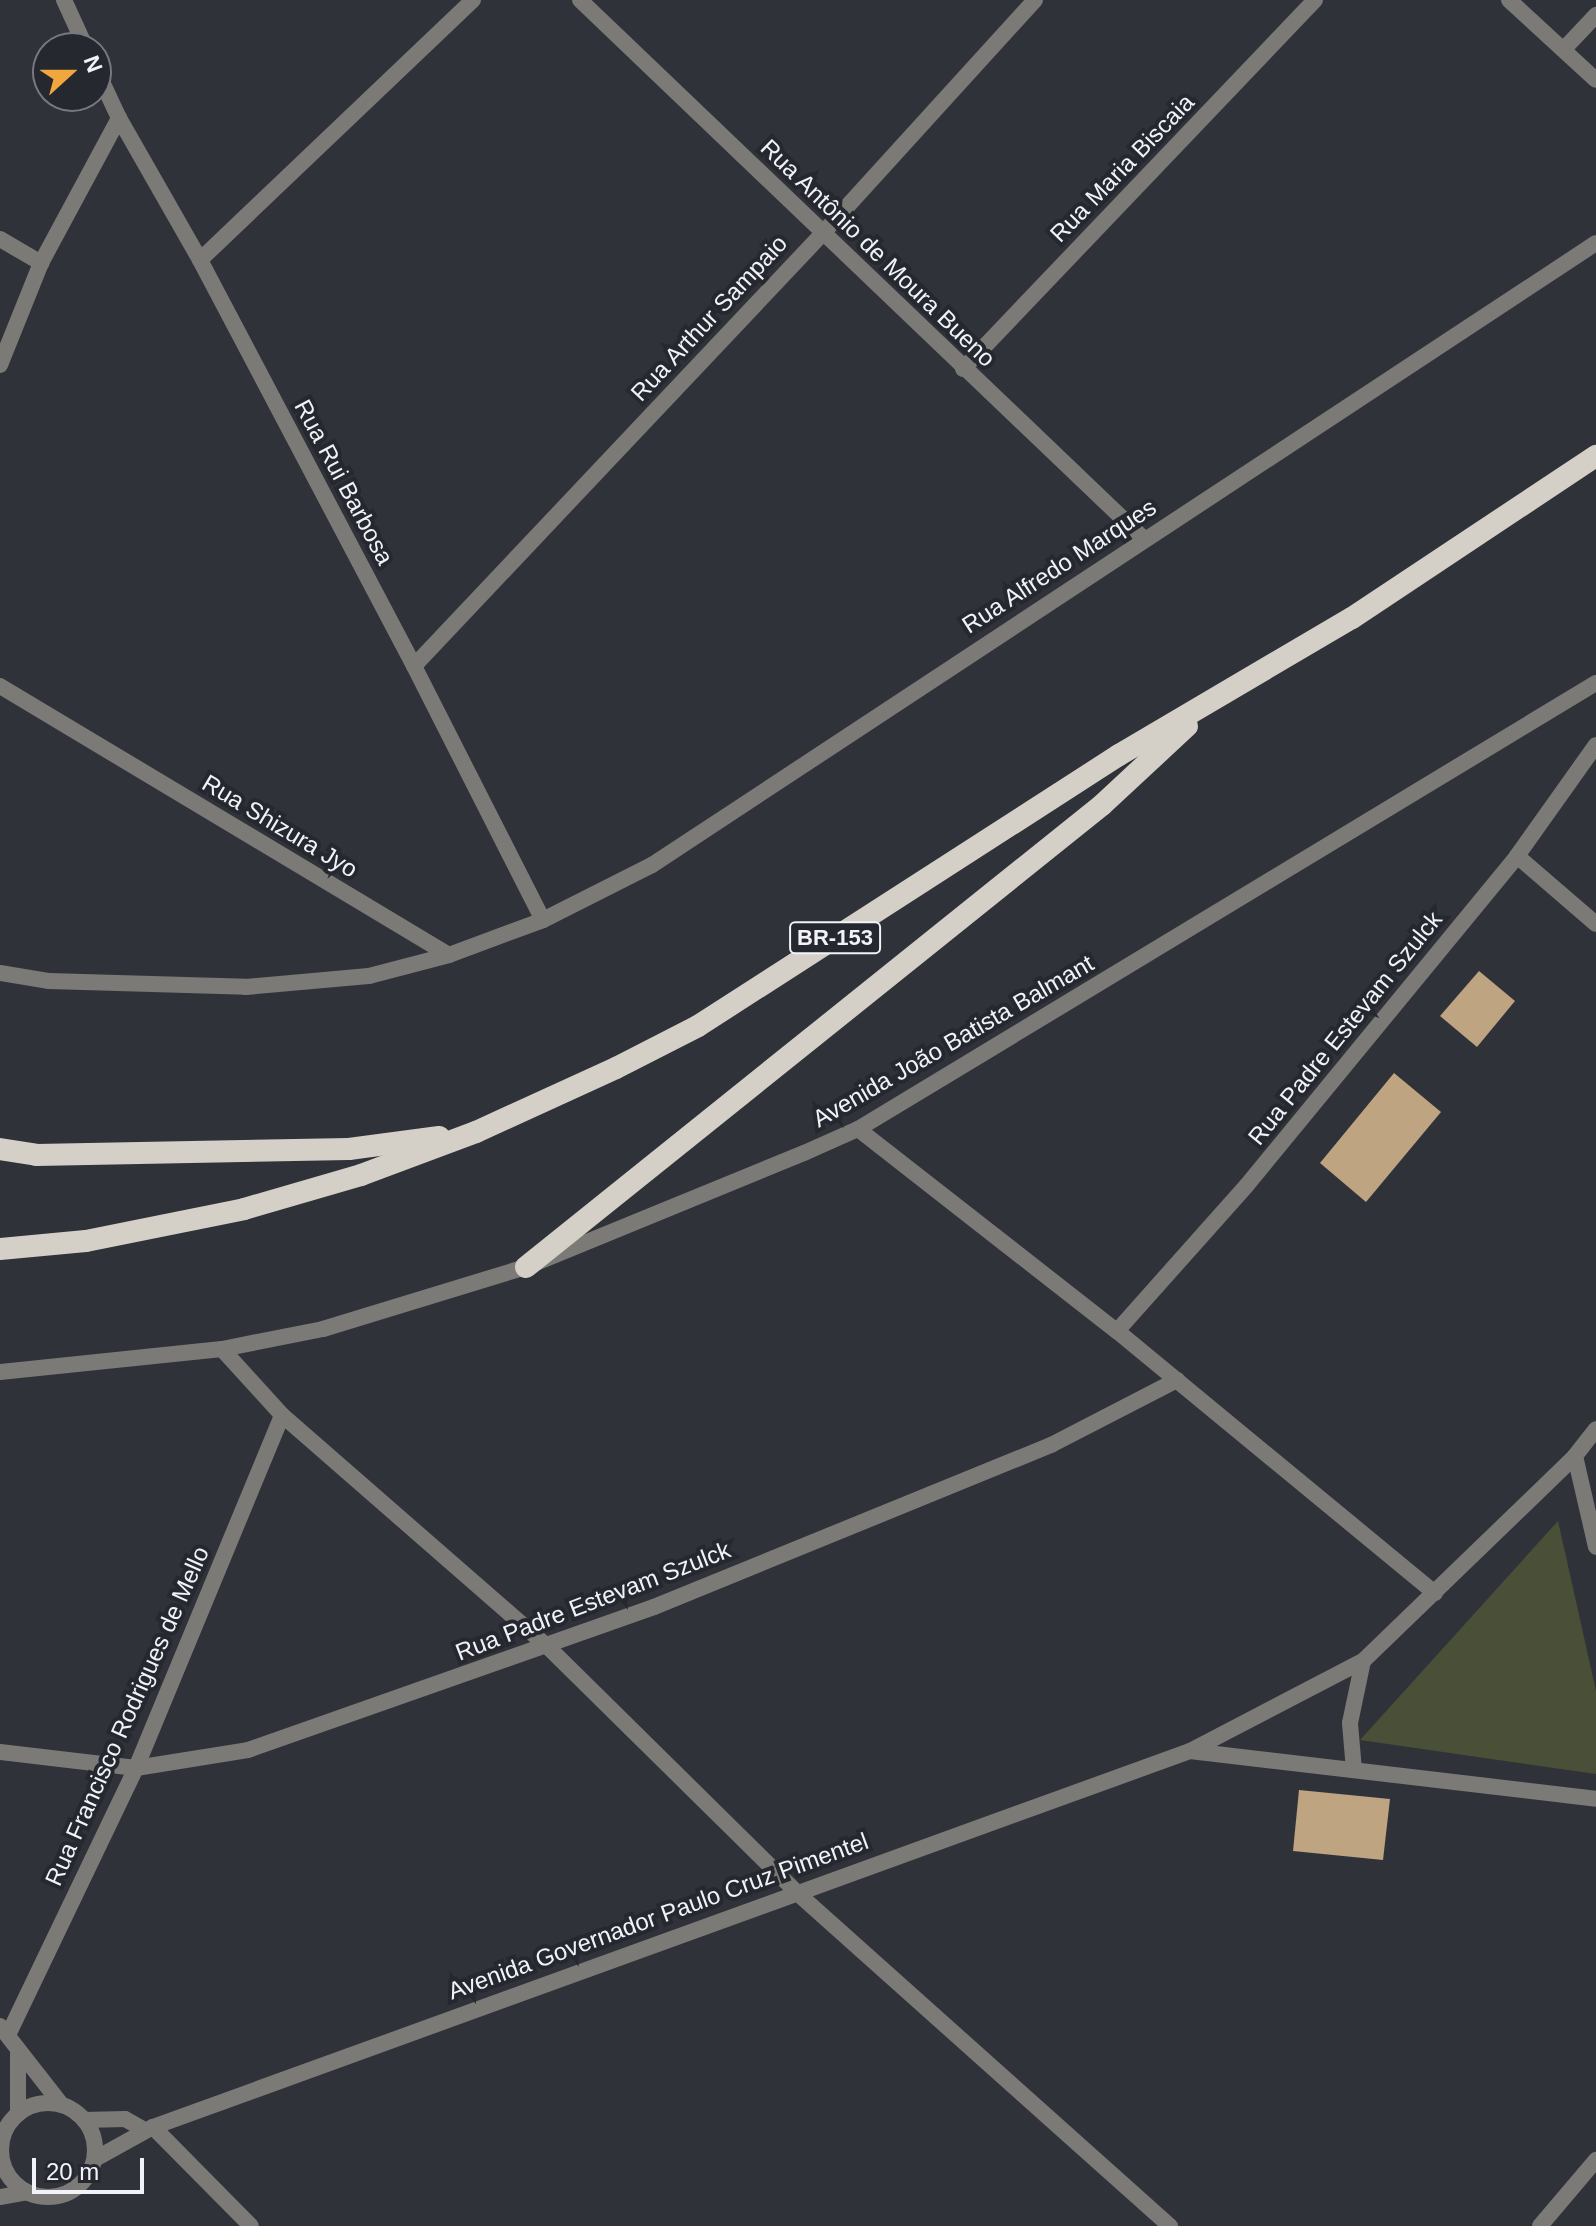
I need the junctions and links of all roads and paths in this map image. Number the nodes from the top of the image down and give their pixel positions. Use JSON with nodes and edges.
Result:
{"nodes":[{"id":1,"x":64,"y":0,"type":"edge"},
{"id":2,"x":473,"y":0,"type":"edge"},
{"id":3,"x":580,"y":0,"type":"edge"},
{"id":4,"x":1035,"y":0,"type":"edge"},
{"id":5,"x":1315,"y":0,"type":"edge"},
{"id":6,"x":1509,"y":0,"type":"edge"},
{"id":7,"x":1596,"y":15,"type":"edge"},
{"id":8,"x":79,"y":32,"type":"edge"},
{"id":9,"x":1564,"y":49,"type":"junction"},
{"id":10,"x":1596,"y":80,"type":"edge"},
{"id":11,"x":112,"y":103,"type":"edge"},
{"id":12,"x":119,"y":118,"type":"junction"},
{"id":13,"x":823,"y":233,"type":"junction"},
{"id":14,"x":0,"y":239,"type":"edge"},
{"id":15,"x":1596,"y":243,"type":"edge"},
{"id":16,"x":200,"y":260,"type":"junction"},
{"id":17,"x":41,"y":263,"type":"junction"},
{"id":18,"x":0,"y":365,"type":"edge"},
{"id":19,"x":963,"y":369,"type":"junction"},
{"id":20,"x":1596,"y":456,"type":"edge"},
{"id":21,"x":1144,"y":539,"type":"junction"},
{"id":22,"x":414,"y":666,"type":"junction"},
{"id":23,"x":1596,"y":683,"type":"edge"},
{"id":24,"x":0,"y":686,"type":"edge"},
{"id":25,"x":1217,"y":698,"type":"junction"},
{"id":26,"x":1596,"y":745,"type":"edge"},
{"id":27,"x":1517,"y":856,"type":"junction"},
{"id":28,"x":543,"y":920,"type":"junction"},
{"id":29,"x":1596,"y":924,"type":"edge"},
{"id":30,"x":449,"y":955,"type":"junction"},
{"id":31,"x":0,"y":973,"type":"edge"},
{"id":32,"x":858,"y":1129,"type":"junction"},
{"id":33,"x":476,"y":1132,"type":"junction"},
{"id":34,"x":0,"y":1149,"type":"edge"},
{"id":35,"x":0,"y":1249,"type":"edge"},
{"id":36,"x":526,"y":1267,"type":"junction"},
{"id":37,"x":1117,"y":1331,"type":"junction"},
{"id":38,"x":222,"y":1349,"type":"junction"},
{"id":39,"x":0,"y":1372,"type":"edge"},
{"id":40,"x":1177,"y":1380,"type":"junction"},
{"id":41,"x":282,"y":1415,"type":"junction"},
{"id":42,"x":1596,"y":1429,"type":"edge"},
{"id":43,"x":1575,"y":1456,"type":"junction"},
{"id":44,"x":1596,"y":1547,"type":"edge"},
{"id":45,"x":1435,"y":1593,"type":"junction"},
{"id":46,"x":548,"y":1647,"type":"junction"},
{"id":47,"x":1363,"y":1661,"type":"junction"},
{"id":48,"x":1190,"y":1751,"type":"junction"},
{"id":49,"x":0,"y":1752,"type":"edge"},
{"id":50,"x":136,"y":1768,"type":"junction"},
{"id":51,"x":1354,"y":1770,"type":"junction"},
{"id":52,"x":1596,"y":1799,"type":"edge"},
{"id":53,"x":795,"y":1891,"type":"junction"},
{"id":54,"x":4,"y":2029,"type":"edge"},
{"id":55,"x":18,"y":2053,"type":"junction"},
{"id":56,"x":61,"y":2104,"type":"junction"},
{"id":57,"x":18,"y":2113,"type":"junction"},
{"id":58,"x":84,"y":2120,"type":"junction"},
{"id":59,"x":149,"y":2128,"type":"junction"},
{"id":60,"x":1,"y":2141,"type":"edge"},
{"id":61,"x":95,"y":2159,"type":"junction"},
{"id":62,"x":1596,"y":2160,"type":"edge"},
{"id":63,"x":28,"y":2192,"type":"junction"},
{"id":64,"x":0,"y":2197,"type":"edge"},
{"id":65,"x":251,"y":2226,"type":"edge"},
{"id":66,"x":1170,"y":2226,"type":"edge"},
{"id":67,"x":1540,"y":2226,"type":"edge"}],
"edges":[{"from":1,"to":8,"type":"street"},
{"from":2,"to":16,"type":"street"},
{"from":3,"to":13,"type":"street","name":"Rua Antônio de Moura Bueno"},
{"from":4,"to":13,"type":"street","name":"Rua Arthur Sampaio"},
{"from":5,"to":19,"type":"street","name":"Rua Maria Biscaia"},
{"from":6,"to":9,"type":"street"},
{"from":7,"to":9,"type":"street"},
{"from":9,"to":10,"type":"street"},
{"from":11,"to":12,"type":"street","name":"Rua Rui Barbosa"},
{"from":12,"to":16,"type":"street","name":"Rua Rui Barbosa"},
{"from":12,"to":17,"type":"street"},
{"from":13,"to":19,"type":"street","name":"Rua Antônio de Moura Bueno"},
{"from":13,"to":22,"type":"street","name":"Rua Arthur Sampaio"},
{"from":14,"to":17,"type":"street"},
{"from":15,"to":21,"type":"street","name":"Rua Alfredo Marques"},
{"from":16,"to":22,"type":"street","name":"Rua Rui Barbosa"},
{"from":17,"to":18,"type":"street"},
{"from":19,"to":21,"type":"street","name":"Rua Antônio de Moura Bueno"},
{"from":20,"to":25,"type":"highway","number":"BR-153"},
{"from":21,"to":28,"type":"street","name":"Rua Alfredo Marques"},
{"from":22,"to":28,"type":"street","name":"Rua Rui Barbosa"},
{"from":23,"to":32,"type":"street","name":"Avenida João Batista Balmant"},
{"from":24,"to":30,"type":"street","name":"Rua Shizura Jyo"},
{"from":25,"to":33,"type":"highway","number":"BR-153"},
{"from":25,"to":36,"type":"highway"},
{"from":26,"to":27,"type":"street","name":"Rua Padre Estevam Szulck"},
{"from":27,"to":29,"type":"street"},
{"from":27,"to":37,"type":"street","name":"Rua Padre Estevam Szulck"},
{"from":28,"to":30,"type":"street"},
{"from":30,"to":31,"type":"street"},
{"from":32,"to":36,"type":"street","name":"Avenida João Batista Balmant"},
{"from":32,"to":37,"type":"street"},
{"from":33,"to":34,"type":"highway"},
{"from":33,"to":35,"type":"highway","number":"BR-153"},
{"from":36,"to":38,"type":"street","name":"Avenida João Batista Balmant"},
{"from":37,"to":40,"type":"street"},
{"from":38,"to":39,"type":"street","name":"Avenida João Batista Balmant"},
{"from":38,"to":41,"type":"street"},
{"from":40,"to":45,"type":"street"},
{"from":40,"to":46,"type":"street","name":"Rua Padre Estevam Szulck"},
{"from":41,"to":46,"type":"street"},
{"from":41,"to":50,"type":"street","name":"Rua Francisco Rodrigues de Mello"},
{"from":42,"to":43,"type":"street","name":"Avenida Governador Paulo Cruz Pimentel"},
{"from":43,"to":44,"type":"street"},
{"from":43,"to":45,"type":"street","name":"Avenida Governador Paulo Cruz Pimentel"},
{"from":45,"to":47,"type":"street","name":"Avenida Governador Paulo Cruz Pimentel"},
{"from":46,"to":50,"type":"street","name":"Rua Padre Estevam Szulck"},
{"from":46,"to":53,"type":"street"},
{"from":47,"to":48,"type":"street","name":"Avenida Governador Paulo Cruz Pimentel"},
{"from":47,"to":51,"type":"street"},
{"from":48,"to":51,"type":"street"},
{"from":48,"to":53,"type":"street","name":"Avenida Governador Paulo Cruz Pimentel"},
{"from":49,"to":50,"type":"street","name":"Rua Padre Estevam Szulck"},
{"from":50,"to":54,"type":"street","name":"Rua Francisco Rodrigues de Mello"},
{"from":51,"to":52,"type":"street"},
{"from":53,"to":59,"type":"street","name":"Avenida Governador Paulo Cruz Pimentel"},
{"from":53,"to":66,"type":"street"},
{"from":54,"to":55,"type":"street"},
{"from":55,"to":56,"type":"street"},
{"from":55,"to":57,"type":"street"},
{"from":56,"to":57,"type":"street"},
{"from":56,"to":58,"type":"street"},
{"from":57,"to":60,"type":"street"},
{"from":58,"to":59,"type":"street"},
{"from":58,"to":61,"type":"street"},
{"from":59,"to":61,"type":"street","name":"Avenida Governador Paulo Cruz Pimentel"},
{"from":59,"to":65,"type":"street"},
{"from":60,"to":63,"type":"street"},
{"from":61,"to":63,"type":"street"},
{"from":62,"to":67,"type":"street"},
{"from":63,"to":64,"type":"street"}]}
